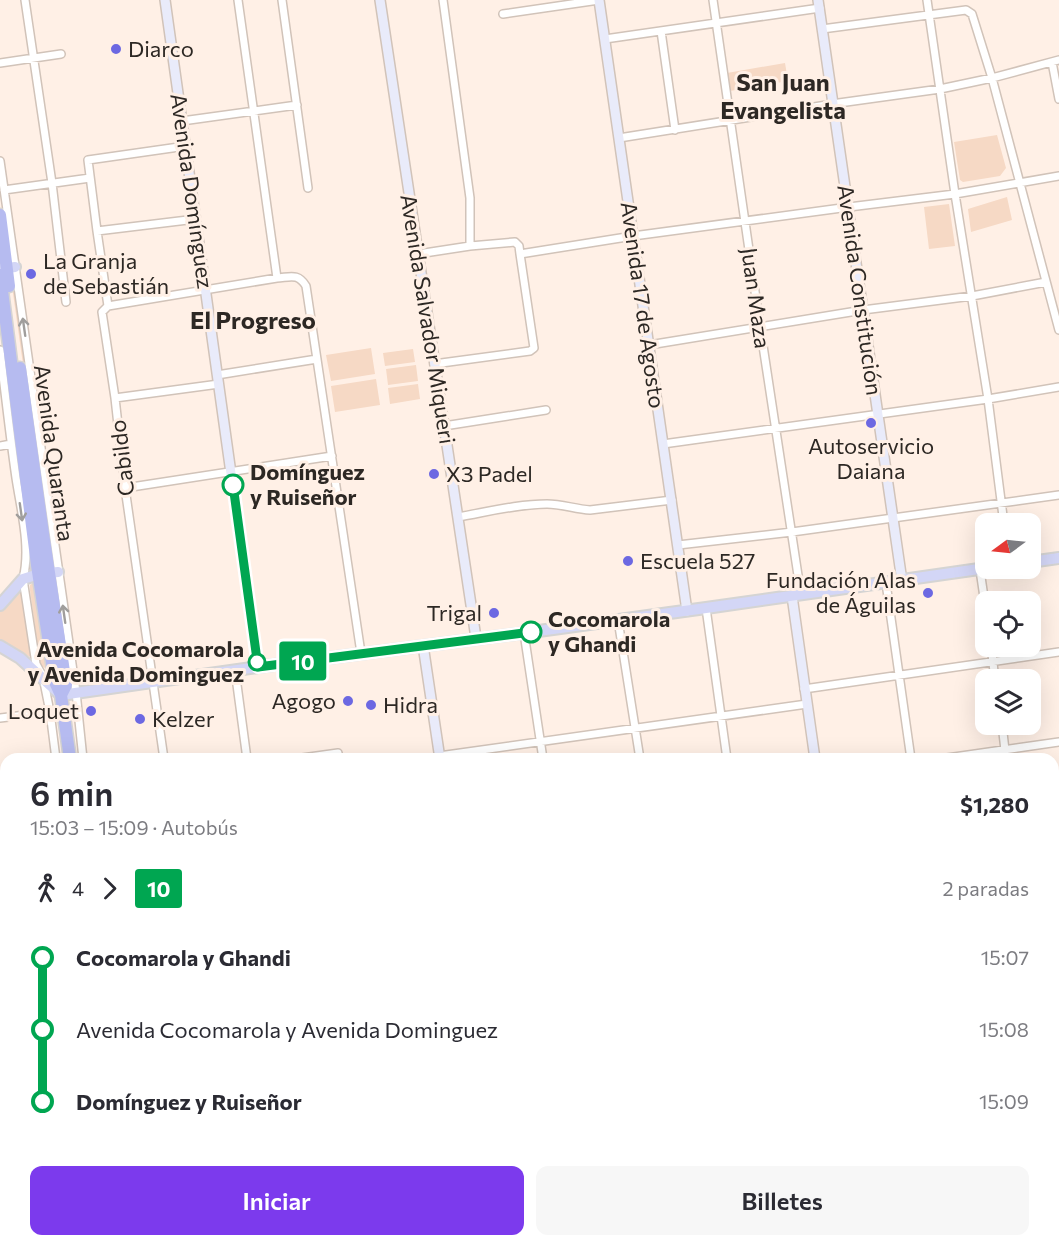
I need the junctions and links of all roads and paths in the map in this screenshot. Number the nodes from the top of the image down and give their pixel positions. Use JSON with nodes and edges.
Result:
{"nodes":[{"id":1,"x":26,"y":0,"type":"edge"},
{"id":2,"x":165,"y":0,"type":"edge"},
{"id":3,"x":238,"y":0,"type":"edge"},
{"id":4,"x":282,"y":0,"type":"edge"},
{"id":5,"x":380,"y":0,"type":"edge"},
{"id":6,"x":444,"y":0,"type":"edge"},
{"id":7,"x":599,"y":0,"type":"edge"},
{"id":8,"x":714,"y":0,"type":"edge"},
{"id":9,"x":927,"y":0,"type":"edge"},
{"id":10,"x":819,"y":4,"type":"edge"},
{"id":11,"x":503,"y":14,"type":"dead end"},
{"id":12,"x":929,"y":15,"type":"junction"},
{"id":13,"x":717,"y":23,"type":"junction"},
{"id":14,"x":822,"y":29,"type":"junction"},
{"id":15,"x":661,"y":31,"type":"junction"},
{"id":16,"x":605,"y":39,"type":"junction"},
{"id":17,"x":61,"y":54,"type":"dead end"},
{"id":18,"x":34,"y":58,"type":"junction"},
{"id":19,"x":1055,"y":61,"type":"edge"},
{"id":20,"x":0,"y":63,"type":"edge"},
{"id":21,"x":992,"y":78,"type":"junction"},
{"id":22,"x":940,"y":89,"type":"junction"},
{"id":23,"x":1059,"y":99,"type":"edge"},
{"id":24,"x":833,"y":104,"type":"junction"},
{"id":25,"x":297,"y":105,"type":"junction"},
{"id":26,"x":254,"y":111,"type":"junction"},
{"id":27,"x":182,"y":121,"type":"junction"},
{"id":28,"x":731,"y":121,"type":"junction"},
{"id":29,"x":675,"y":130,"type":"junction"},
{"id":30,"x":619,"y":138,"type":"junction"},
{"id":31,"x":186,"y":146,"type":"junction"},
{"id":32,"x":0,"y":161,"type":"edge"},
{"id":33,"x":1059,"y":176,"type":"edge"},
{"id":34,"x":90,"y":178,"type":"junction"},
{"id":35,"x":52,"y":183,"type":"junction"},
{"id":36,"x":1020,"y":183,"type":"junction"},
{"id":37,"x":308,"y":188,"type":"dead end"},
{"id":38,"x":4,"y":190,"type":"junction"},
{"id":39,"x":955,"y":194,"type":"junction"},
{"id":40,"x":849,"y":207,"type":"junction"},
{"id":41,"x":0,"y":215,"type":"edge"},
{"id":42,"x":196,"y":219,"type":"junction"},
{"id":43,"x":744,"y":221,"type":"junction"},
{"id":44,"x":97,"y":231,"type":"junction"},
{"id":45,"x":633,"y":236,"type":"junction"},
{"id":46,"x":470,"y":246,"type":"junction"},
{"id":47,"x":520,"y":250,"type":"junction"},
{"id":48,"x":418,"y":254,"type":"junction"},
{"id":49,"x":6,"y":270,"type":"edge"},
{"id":50,"x":277,"y":278,"type":"junction"},
{"id":51,"x":1046,"y":282,"type":"junction"},
{"id":52,"x":206,"y":290,"type":"junction"},
{"id":53,"x":972,"y":296,"type":"junction"},
{"id":54,"x":66,"y":302,"type":"dead end"},
{"id":55,"x":1055,"y":303,"type":"edge"},
{"id":56,"x":108,"y":306,"type":"junction"},
{"id":57,"x":863,"y":310,"type":"junction"},
{"id":58,"x":760,"y":326,"type":"junction"},
{"id":59,"x":1059,"y":330,"type":"edge"},
{"id":60,"x":649,"y":345,"type":"junction"},
{"id":61,"x":0,"y":350,"type":"edge"},
{"id":62,"x":317,"y":359,"type":"junction"},
{"id":63,"x":435,"y":364,"type":"junction"},
{"id":64,"x":1,"y":369,"type":"edge"},
{"id":65,"x":218,"y":379,"type":"junction"},
{"id":66,"x":1059,"y":387,"type":"edge"},
{"id":67,"x":115,"y":398,"type":"junction"},
{"id":68,"x":988,"y":399,"type":"junction"},
{"id":69,"x":546,"y":410,"type":"dead end"},
{"id":70,"x":878,"y":415,"type":"junction"},
{"id":71,"x":444,"y":426,"type":"junction"},
{"id":72,"x":776,"y":429,"type":"junction"},
{"id":73,"x":11,"y":444,"type":"junction"},
{"id":74,"x":663,"y":444,"type":"junction"},
{"id":75,"x":0,"y":446,"type":"edge"},
{"id":76,"x":332,"y":456,"type":"junction"},
{"id":77,"x":231,"y":472,"type":"junction"},
{"id":78,"x":26,"y":474,"type":"junction"},
{"id":79,"x":125,"y":488,"type":"junction"},
{"id":80,"x":18,"y":493,"type":"junction"},
{"id":81,"x":1059,"y":495,"type":"edge"},
{"id":82,"x":672,"y":500,"type":"junction"},
{"id":83,"x":1001,"y":502,"type":"junction"},
{"id":84,"x":1002,"y":513,"type":"edge"},
{"id":85,"x":458,"y":517,"type":"junction"},
{"id":86,"x":893,"y":518,"type":"junction"},
{"id":87,"x":792,"y":532,"type":"junction"},
{"id":88,"x":678,"y":545,"type":"junction"},
{"id":89,"x":1059,"y":558,"type":"edge"},
{"id":90,"x":1041,"y":560,"type":"edge"},
{"id":91,"x":975,"y":570,"type":"edge"},
{"id":92,"x":49,"y":573,"type":"junction"},
{"id":93,"x":23,"y":579,"type":"junction"},
{"id":94,"x":902,"y":580,"type":"junction"},
{"id":95,"x":886,"y":583,"type":"junction"},
{"id":96,"x":796,"y":596,"type":"junction"},
{"id":97,"x":0,"y":605,"type":"edge"},
{"id":98,"x":706,"y":608,"type":"junction"},
{"id":99,"x":687,"y":611,"type":"junction"},
{"id":100,"x":618,"y":620,"type":"junction"},
{"id":101,"x":524,"y":633,"type":"junction"},
{"id":102,"x":476,"y":638,"type":"junction"},
{"id":103,"x":423,"y":645,"type":"junction"},
{"id":104,"x":0,"y":646,"type":"edge"},
{"id":105,"x":1059,"y":652,"type":"edge"},
{"id":106,"x":361,"y":653,"type":"junction"},
{"id":107,"x":992,"y":657,"type":"edge"},
{"id":108,"x":993,"y":662,"type":"junction"},
{"id":109,"x":258,"y":667,"type":"junction"},
{"id":110,"x":994,"y":669,"type":"edge"},
{"id":111,"x":235,"y":670,"type":"junction"},
{"id":112,"x":898,"y":675,"type":"junction"},
{"id":113,"x":43,"y":677,"type":"junction"},
{"id":114,"x":153,"y":681,"type":"junction"},
{"id":115,"x":804,"y":688,"type":"junction"},
{"id":116,"x":75,"y":692,"type":"junction"},
{"id":117,"x":61,"y":695,"type":"junction"},
{"id":118,"x":807,"y":704,"type":"junction"},
{"id":119,"x":50,"y":712,"type":"junction"},
{"id":120,"x":721,"y":716,"type":"junction"},
{"id":121,"x":0,"y":718,"type":"edge"},
{"id":122,"x":636,"y":729,"type":"junction"},
{"id":123,"x":1003,"y":735,"type":"edge"},
{"id":124,"x":541,"y":742,"type":"junction"},
{"id":125,"x":1059,"y":742,"type":"edge"},
{"id":126,"x":1005,"y":750,"type":"junction"},
{"id":127,"x":55,"y":753,"type":"edge"},
{"id":128,"x":69,"y":753,"type":"edge"},
{"id":129,"x":81,"y":753,"type":"edge"},
{"id":130,"x":163,"y":753,"type":"edge"},
{"id":131,"x":246,"y":753,"type":"edge"},
{"id":132,"x":439,"y":753,"type":"edge"},
{"id":133,"x":472,"y":753,"type":"edge"},
{"id":134,"x":542,"y":753,"type":"edge"},
{"id":135,"x":639,"y":753,"type":"edge"},
{"id":136,"x":726,"y":753,"type":"edge"},
{"id":137,"x":814,"y":753,"type":"edge"},
{"id":138,"x":910,"y":753,"type":"edge"},
{"id":139,"x":983,"y":753,"type":"edge"},
{"id":140,"x":1005,"y":753,"type":"edge"}],
"edges":[{"from":1,"to":18,"type":"street"},
{"from":2,"to":27,"type":"main road","name":"Avenida Domínguez"},
{"from":3,"to":26,"type":"street"},
{"from":4,"to":25,"type":"street"},
{"from":5,"to":48,"type":"main road","name":"Avenida Salvador Miqueri"},
{"from":6,"to":46,"type":"street"},
{"from":7,"to":11,"type":"street"},
{"from":7,"to":16,"type":"main road","name":"Avenida 17 de Agosto"},
{"from":8,"to":13,"type":"street","name":"Juan Maza"},
{"from":9,"to":12,"type":"street"},
{"from":10,"to":13,"type":"street"},
{"from":10,"to":14,"type":"main road","name":"Avenida Constitución"},
{"from":12,"to":14,"type":"street"},
{"from":12,"to":21,"type":"street"},
{"from":12,"to":22,"type":"street"},
{"from":13,"to":15,"type":"street"},
{"from":13,"to":28,"type":"street","name":"Juan Maza"},
{"from":14,"to":24,"type":"main road","name":"Avenida Constitución"},
{"from":15,"to":16,"type":"street"},
{"from":15,"to":29,"type":"street"},
{"from":16,"to":30,"type":"main road","name":"Avenida 17 de Agosto"},
{"from":17,"to":18,"type":"street"},
{"from":18,"to":20,"type":"street"},
{"from":18,"to":35,"type":"street"},
{"from":19,"to":21,"type":"street"},
{"from":19,"to":23,"type":"street"},
{"from":21,"to":22,"type":"street"},
{"from":21,"to":36,"type":"street"},
{"from":22,"to":24,"type":"street"},
{"from":22,"to":39,"type":"street"},
{"from":24,"to":28,"type":"street"},
{"from":24,"to":40,"type":"main road","name":"Avenida Constitución"},
{"from":25,"to":26,"type":"street"},
{"from":25,"to":37,"type":"street"},
{"from":26,"to":27,"type":"street"},
{"from":26,"to":50,"type":"street"},
{"from":27,"to":31,"type":"main road","name":"Avenida Domínguez"},
{"from":28,"to":29,"type":"street"},
{"from":28,"to":43,"type":"street","name":"Juan Maza"},
{"from":29,"to":30,"type":"street"},
{"from":30,"to":45,"type":"main road","name":"Avenida 17 de Agosto"},
{"from":31,"to":34,"type":"street","name":"Cabildo"},
{"from":31,"to":42,"type":"main road","name":"Avenida Domínguez"},
{"from":32,"to":38,"type":"street"},
{"from":33,"to":36,"type":"street"},
{"from":34,"to":35,"type":"street"},
{"from":34,"to":44,"type":"street","name":"Cabildo"},
{"from":35,"to":38,"type":"street"},
{"from":35,"to":54,"type":"street"},
{"from":36,"to":39,"type":"street"},
{"from":36,"to":51,"type":"street"},
{"from":38,"to":49,"type":"street"},
{"from":39,"to":40,"type":"street"},
{"from":39,"to":53,"type":"street"},
{"from":40,"to":43,"type":"street"},
{"from":40,"to":57,"type":"main road","name":"Avenida Constitución"},
{"from":41,"to":49,"type":"highway","name":"Avenida Quaranta"},
{"from":42,"to":44,"type":"street"},
{"from":42,"to":52,"type":"main road","name":"Avenida Domínguez"},
{"from":43,"to":45,"type":"street"},
{"from":43,"to":58,"type":"street","name":"Juan Maza"},
{"from":44,"to":56,"type":"street","name":"Cabildo"},
{"from":45,"to":47,"type":"street"},
{"from":45,"to":60,"type":"main road","name":"Avenida 17 de Agosto"},
{"from":46,"to":47,"type":"street"},
{"from":46,"to":48,"type":"street"},
{"from":47,"to":63,"type":"street"},
{"from":48,"to":63,"type":"main road","name":"Avenida Salvador Miqueri"},
{"from":49,"to":78,"type":"highway","name":"Avenida Quaranta"},
{"from":92,"to":49,"type":"highway","name":"Avenida Quaranta","one_way":true},
{"from":50,"to":52,"type":"street"},
{"from":50,"to":62,"type":"street"},
{"from":51,"to":53,"type":"street"},
{"from":51,"to":55,"type":"street"},
{"from":52,"to":56,"type":"street"},
{"from":52,"to":65,"type":"main road","name":"Avenida Domínguez"},
{"from":53,"to":57,"type":"street"},
{"from":53,"to":68,"type":"street"},
{"from":55,"to":59,"type":"street"},
{"from":56,"to":67,"type":"street","name":"Cabildo"},
{"from":57,"to":58,"type":"street"},
{"from":57,"to":70,"type":"main road","name":"Avenida Constitución"},
{"from":58,"to":60,"type":"street"},
{"from":58,"to":72,"type":"street","name":"Juan Maza"},
{"from":60,"to":74,"type":"main road","name":"Avenida 17 de Agosto"},
{"from":61,"to":64,"type":"street"},
{"from":62,"to":65,"type":"street"},
{"from":62,"to":76,"type":"street"},
{"from":63,"to":71,"type":"main road","name":"Avenida Salvador Miqueri"},
{"from":64,"to":73,"type":"street"},
{"from":65,"to":67,"type":"street"},
{"from":65,"to":77,"type":"main road","name":"Avenida Domínguez"},
{"from":66,"to":68,"type":"street"},
{"from":67,"to":79,"type":"street","name":"Cabildo"},
{"from":68,"to":70,"type":"street"},
{"from":68,"to":83,"type":"street"},
{"from":69,"to":71,"type":"street"},
{"from":70,"to":72,"type":"street"},
{"from":70,"to":86,"type":"main road","name":"Avenida Constitución"},
{"from":71,"to":85,"type":"main road","name":"Avenida Salvador Miqueri"},
{"from":72,"to":74,"type":"street"},
{"from":72,"to":87,"type":"street","name":"Juan Maza"},
{"from":73,"to":75,"type":"street"},
{"from":73,"to":80,"type":"street"},
{"from":74,"to":82,"type":"main road","name":"Avenida 17 de Agosto"},
{"from":76,"to":77,"type":"street"},
{"from":76,"to":106,"type":"street"},
{"from":77,"to":79,"type":"street"},
{"from":77,"to":109,"type":"main road","name":"Avenida Domínguez"},
{"from":78,"to":80,"type":"highway"},
{"from":78,"to":92,"type":"highway","name":"Avenida Quaranta"},
{"from":79,"to":114,"type":"street","name":"Cabildo"},
{"from":80,"to":93,"type":"street","one_way":true},
{"from":81,"to":83,"type":"street"},
{"from":82,"to":85,"type":"street"},
{"from":82,"to":88,"type":"main road","name":"Avenida 17 de Agosto"},
{"from":83,"to":84,"type":"street"},
{"from":83,"to":86,"type":"street"},
{"from":85,"to":102,"type":"main road","name":"Avenida Salvador Miqueri"},
{"from":86,"to":87,"type":"street"},
{"from":86,"to":94,"type":"main road","name":"Avenida Constitución"},
{"from":87,"to":88,"type":"street"},
{"from":87,"to":96,"type":"street","name":"Juan Maza"},
{"from":88,"to":99,"type":"main road","name":"Avenida 17 de Agosto"},
{"from":89,"to":90,"type":"main road"},
{"from":91,"to":94,"type":"main road"},
{"from":92,"to":93,"type":"main road"},
{"from":116,"to":92,"type":"street","one_way":true},
{"from":92,"to":117,"type":"highway","name":"Avenida Quaranta"},
{"from":93,"to":97,"type":"main road"},
{"from":93,"to":113,"type":"street"},
{"from":94,"to":95,"type":"main road"},
{"from":95,"to":96,"type":"main road"},
{"from":95,"to":112,"type":"street"},
{"from":96,"to":98,"type":"main road"},
{"from":96,"to":115,"type":"main road"},
{"from":98,"to":99,"type":"main road"},
{"from":98,"to":120,"type":"street"},
{"from":99,"to":100,"type":"main road"},
{"from":100,"to":101,"type":"main road"},
{"from":100,"to":122,"type":"street"},
{"from":101,"to":102,"type":"main road"},
{"from":101,"to":124,"type":"street"},
{"from":102,"to":103,"type":"main road"},
{"from":103,"to":106,"type":"main road"},
{"from":103,"to":132,"type":"main road"},
{"from":104,"to":113,"type":"main road"},
{"from":105,"to":108,"type":"street"},
{"from":106,"to":109,"type":"main road"},
{"from":107,"to":108,"type":"street"},
{"from":108,"to":110,"type":"street"},
{"from":108,"to":112,"type":"street"},
{"from":109,"to":111,"type":"main road"},
{"from":111,"to":114,"type":"main road"},
{"from":111,"to":131,"type":"street"},
{"from":112,"to":115,"type":"street"},
{"from":112,"to":138,"type":"street"},
{"from":113,"to":117,"type":"main road"},
{"from":113,"to":119,"type":"street"},
{"from":114,"to":116,"type":"main road"},
{"from":114,"to":130,"type":"street","name":"Cabildo"},
{"from":115,"to":118,"type":"main road"},
{"from":116,"to":117,"type":"main road"},
{"from":116,"to":129,"type":"street"},
{"from":117,"to":128,"type":"highway","name":"Avenida Quaranta"},
{"from":118,"to":120,"type":"street"},
{"from":118,"to":137,"type":"main road"},
{"from":119,"to":121,"type":"street"},
{"from":119,"to":127,"type":"street"},
{"from":120,"to":122,"type":"street"},
{"from":120,"to":136,"type":"street"},
{"from":122,"to":124,"type":"street"},
{"from":122,"to":135,"type":"street"},
{"from":123,"to":126,"type":"street"},
{"from":124,"to":133,"type":"street"},
{"from":124,"to":134,"type":"street"},
{"from":125,"to":126,"type":"street"},
{"from":126,"to":139,"type":"street"},
{"from":126,"to":140,"type":"street"}]}
